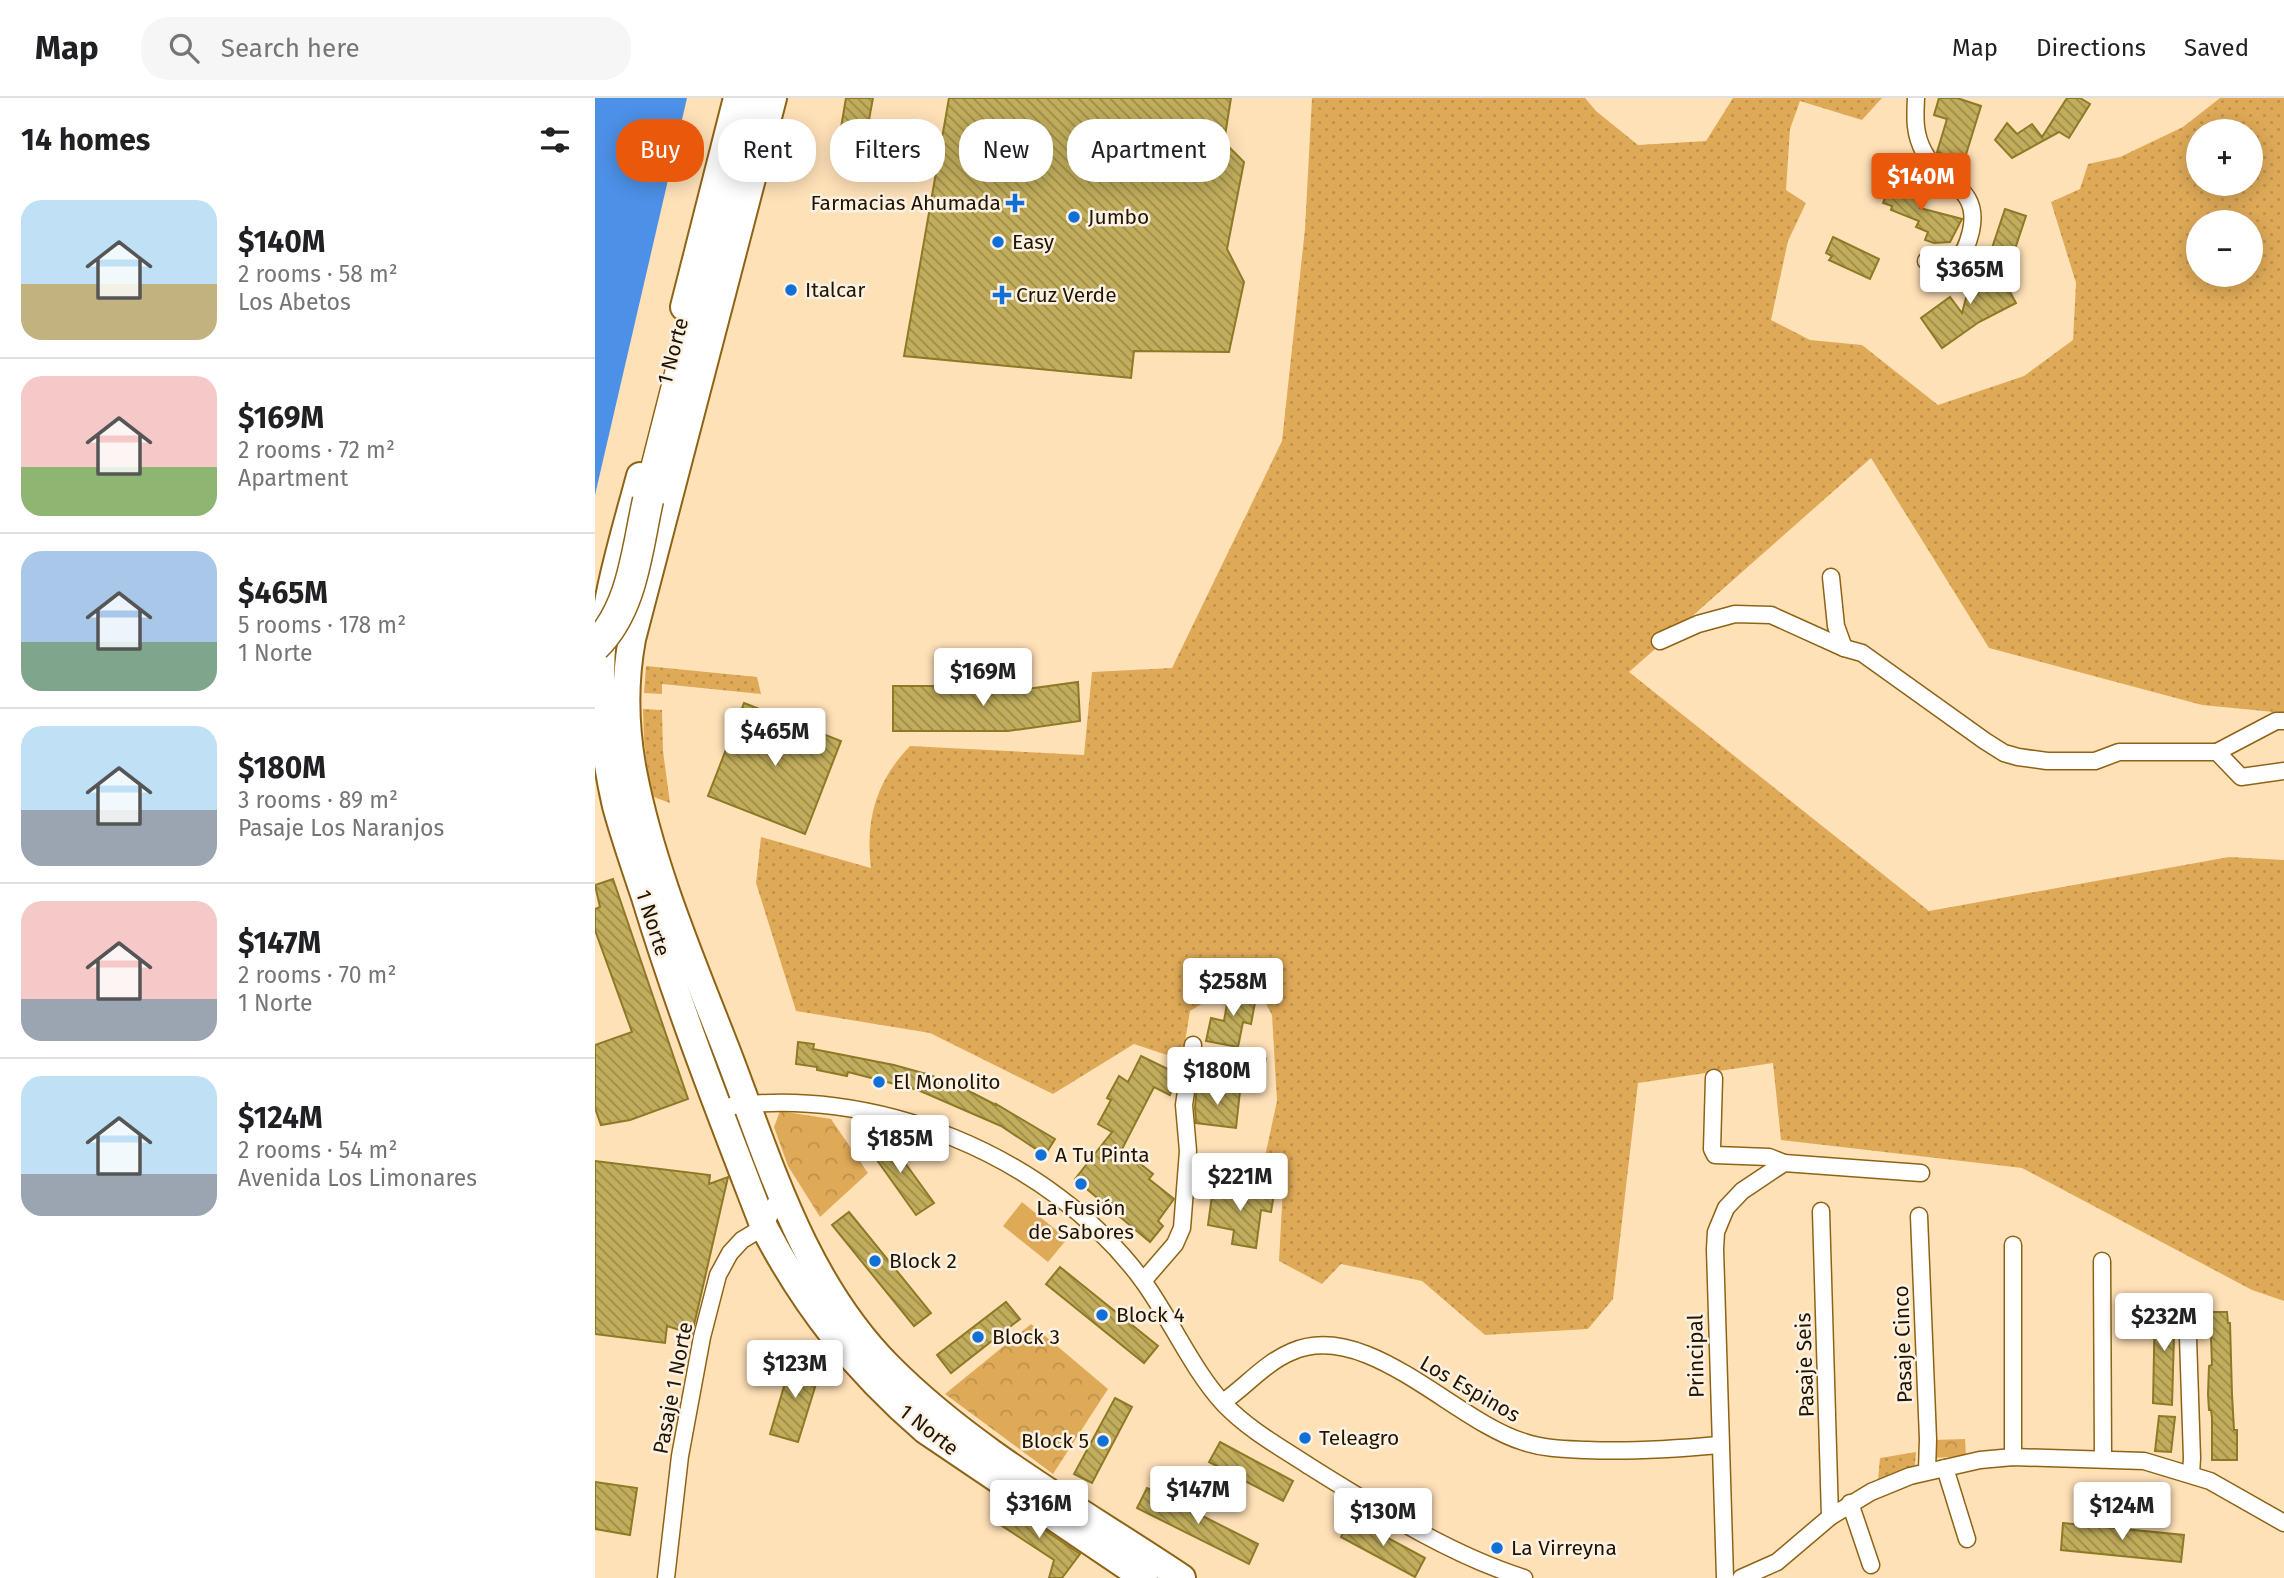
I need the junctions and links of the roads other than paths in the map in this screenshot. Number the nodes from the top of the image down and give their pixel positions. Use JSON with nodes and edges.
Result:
{"nodes":[{"id":1,"x":737,"y":98,"type":"edge"},
{"id":2,"x":756,"y":98,"type":"edge"},
{"id":3,"x":773,"y":98,"type":"edge"},
{"id":4,"x":1916,"y":98,"type":"edge"},
{"id":5,"x":1926,"y":261,"type":"dead end"},
{"id":6,"x":1831,"y":577,"type":"dead end"},
{"id":7,"x":1660,"y":640,"type":"dead end"},
{"id":8,"x":595,"y":646,"type":"edge"},
{"id":9,"x":1844,"y":648,"type":"junction"},
{"id":10,"x":2284,"y":721,"type":"edge"},
{"id":11,"x":2217,"y":752,"type":"junction"},
{"id":12,"x":2284,"y":771,"type":"edge"},
{"id":13,"x":1193,"y":1045,"type":"dead end"},
{"id":14,"x":1714,"y":1078,"type":"dead end"},
{"id":15,"x":747,"y":1103,"type":"junction"},
{"id":16,"x":718,"y":1108,"type":"junction"},
{"id":17,"x":1784,"y":1163,"type":"junction"},
{"id":18,"x":1921,"y":1173,"type":"dead end"},
{"id":19,"x":781,"y":1192,"type":"junction"},
{"id":20,"x":1821,"y":1211,"type":"dead end"},
{"id":21,"x":1919,"y":1216,"type":"dead end"},
{"id":22,"x":764,"y":1227,"type":"junction"},
{"id":23,"x":2013,"y":1245,"type":"dead end"},
{"id":24,"x":2102,"y":1261,"type":"dead end"},
{"id":25,"x":1143,"y":1281,"type":"junction"},
{"id":26,"x":828,"y":1290,"type":"junction"},
{"id":27,"x":2187,"y":1307,"type":"dead end"},
{"id":28,"x":1223,"y":1402,"type":"junction"},
{"id":29,"x":1719,"y":1445,"type":"junction"},
{"id":30,"x":2013,"y":1457,"type":"junction"},
{"id":31,"x":2103,"y":1458,"type":"junction"},
{"id":32,"x":1945,"y":1468,"type":"junction"},
{"id":33,"x":1927,"y":1471,"type":"junction"},
{"id":34,"x":2191,"y":1474,"type":"junction"},
{"id":35,"x":1850,"y":1503,"type":"junction"},
{"id":36,"x":1830,"y":1517,"type":"junction"},
{"id":37,"x":2284,"y":1523,"type":"edge"},
{"id":38,"x":1967,"y":1539,"type":"dead end"},
{"id":39,"x":1871,"y":1565,"type":"dead end"},
{"id":40,"x":666,"y":1578,"type":"edge"},
{"id":41,"x":1144,"y":1578,"type":"edge"},
{"id":42,"x":1182,"y":1578,"type":"edge"},
{"id":43,"x":1524,"y":1578,"type":"edge"},
{"id":44,"x":1725,"y":1578,"type":"edge"},
{"id":45,"x":1741,"y":1578,"type":"edge"}],
"edges":[{"from":1,"to":16,"type":"main road","name":"1 Norte"},
{"from":2,"to":8,"type":"highway","bridge":true},
{"from":3,"to":15,"type":"main road","name":"1 Norte"},
{"from":4,"to":5,"type":"street"},
{"from":6,"to":9,"type":"street"},
{"from":7,"to":9,"type":"street"},
{"from":9,"to":11,"type":"street"},
{"from":10,"to":11,"type":"street"},
{"from":11,"to":12,"type":"street"},
{"from":13,"to":25,"type":"street"},
{"from":14,"to":17,"type":"street"},
{"from":15,"to":16,"type":"street"},
{"from":15,"to":19,"type":"main road","name":"1 Norte"},
{"from":15,"to":25,"type":"street"},
{"from":16,"to":22,"type":"main road","name":"1 Norte"},
{"from":17,"to":18,"type":"street"},
{"from":17,"to":29,"type":"street","name":"Principal"},
{"from":19,"to":22,"type":"street","name":"Pasaje 1 Norte"},
{"from":19,"to":26,"type":"main road","name":"1 Norte"},
{"from":20,"to":36,"type":"street","name":"Pasaje Seis"},
{"from":21,"to":33,"type":"street","name":"Pasaje Cinco"},
{"from":22,"to":26,"type":"street"},
{"from":22,"to":40,"type":"street","name":"Pasaje 1 Norte"},
{"from":22,"to":41,"type":"main road","name":"1 Norte"},
{"from":23,"to":30,"type":"street"},
{"from":24,"to":31,"type":"street"},
{"from":25,"to":28,"type":"street"},
{"from":26,"to":42,"type":"main road","name":"1 Norte"},
{"from":27,"to":34,"type":"street"},
{"from":28,"to":29,"type":"street","name":"Los Espinos"},
{"from":28,"to":43,"type":"street"},
{"from":29,"to":44,"type":"street","name":"Principal"},
{"from":30,"to":31,"type":"street"},
{"from":30,"to":32,"type":"street"},
{"from":31,"to":34,"type":"street"},
{"from":32,"to":33,"type":"street"},
{"from":32,"to":38,"type":"street"},
{"from":33,"to":35,"type":"street"},
{"from":34,"to":37,"type":"street"},
{"from":35,"to":36,"type":"street"},
{"from":35,"to":39,"type":"street"},
{"from":36,"to":45,"type":"street"}]}
